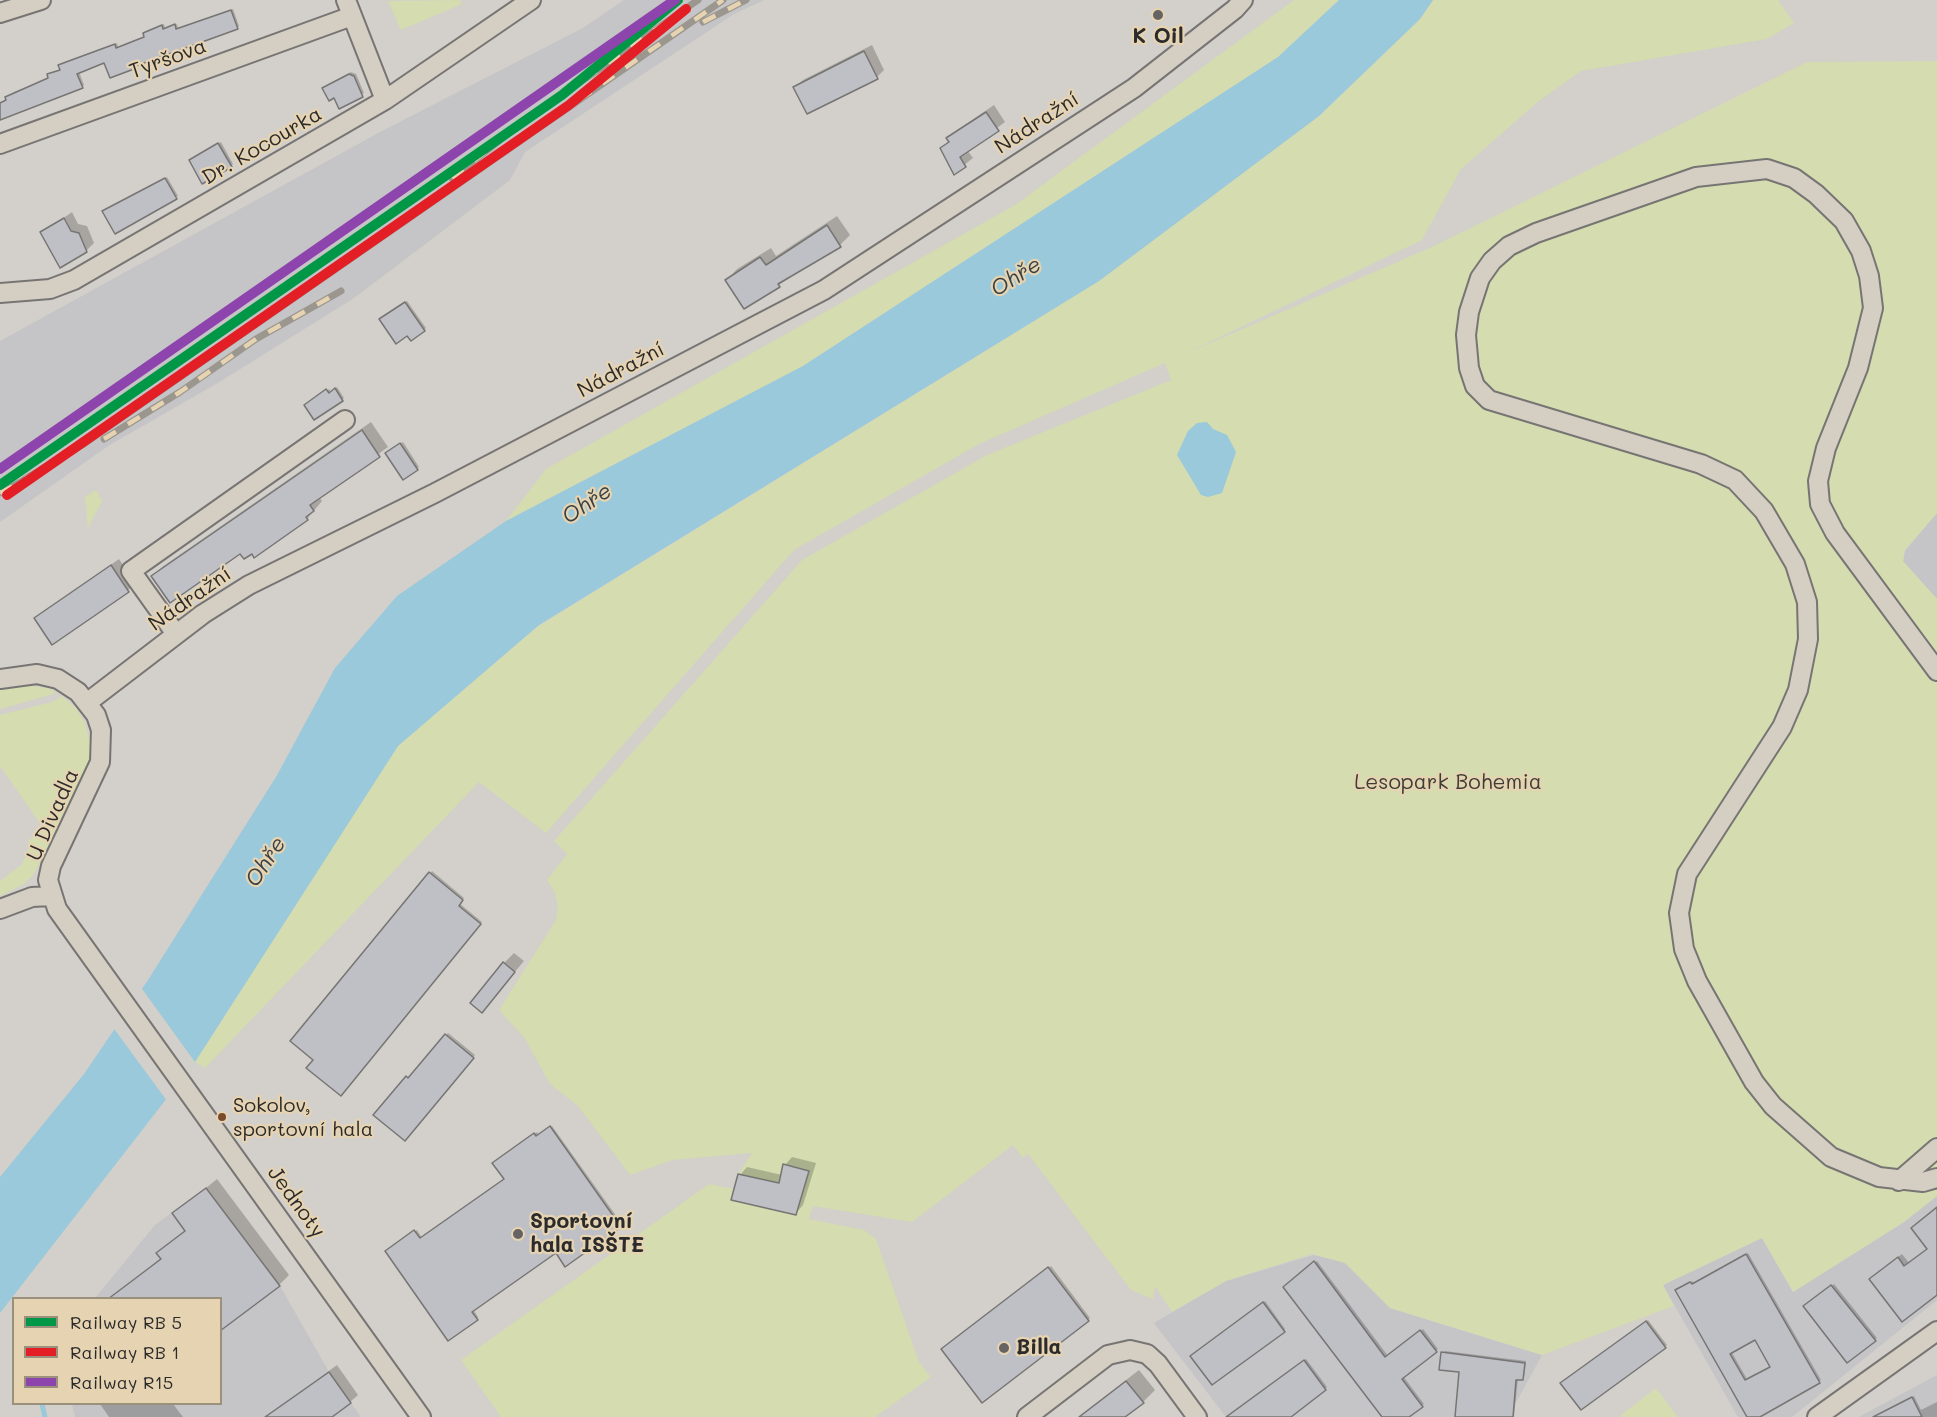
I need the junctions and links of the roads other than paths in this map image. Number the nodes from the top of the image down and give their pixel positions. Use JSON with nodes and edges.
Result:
{"nodes":[{"id":1,"x":41,"y":0,"type":"edge"},
{"id":2,"x":531,"y":0,"type":"edge"},
{"id":3,"x":1243,"y":0,"type":"edge"},
{"id":4,"x":349,"y":8,"type":"edge"},
{"id":5,"x":0,"y":13,"type":"edge"},
{"id":6,"x":385,"y":100,"type":"junction"},
{"id":7,"x":0,"y":144,"type":"edge"},
{"id":8,"x":0,"y":293,"type":"edge"},
{"id":9,"x":345,"y":420,"type":"dead end"},
{"id":10,"x":176,"y":634,"type":"junction"},
{"id":11,"x":1937,"y":671,"type":"edge"},
{"id":12,"x":0,"y":679,"type":"edge"},
{"id":13,"x":88,"y":702,"type":"junction"},
{"id":14,"x":51,"y":896,"type":"junction"},
{"id":15,"x":0,"y":909,"type":"edge"},
{"id":16,"x":1937,"y":1148,"type":"edge"},
{"id":17,"x":1937,"y":1178,"type":"edge"},
{"id":18,"x":1899,"y":1181,"type":"junction"},
{"id":19,"x":1937,"y":1331,"type":"edge"},
{"id":20,"x":421,"y":1417,"type":"edge"},
{"id":21,"x":1027,"y":1417,"type":"edge"},
{"id":22,"x":1197,"y":1417,"type":"edge"},
{"id":23,"x":1817,"y":1417,"type":"edge"}],
"edges":[{"from":1,"to":5,"type":"street"},
{"from":2,"to":6,"type":"street","name":"Dr. Kocourka"},
{"from":3,"to":10,"type":"street","name":"Nádražní"},
{"from":4,"to":6,"type":"street"},
{"from":4,"to":7,"type":"street","name":"Tyršova"},
{"from":6,"to":8,"type":"street","name":"Dr. Kocourka"},
{"from":9,"to":10,"type":"street"},
{"from":10,"to":13,"type":"street","name":"Nádražní"},
{"from":11,"to":18,"type":"street"},
{"from":12,"to":13,"type":"street"},
{"from":13,"to":14,"type":"street","name":"U Divadla"},
{"from":14,"to":15,"type":"street","name":"U Divadla"},
{"from":14,"to":20,"type":"street","name":"Jednoty"},
{"from":16,"to":18,"type":"street"},
{"from":17,"to":18,"type":"street"},
{"from":19,"to":23,"type":"street"},
{"from":21,"to":22,"type":"street"}]}
